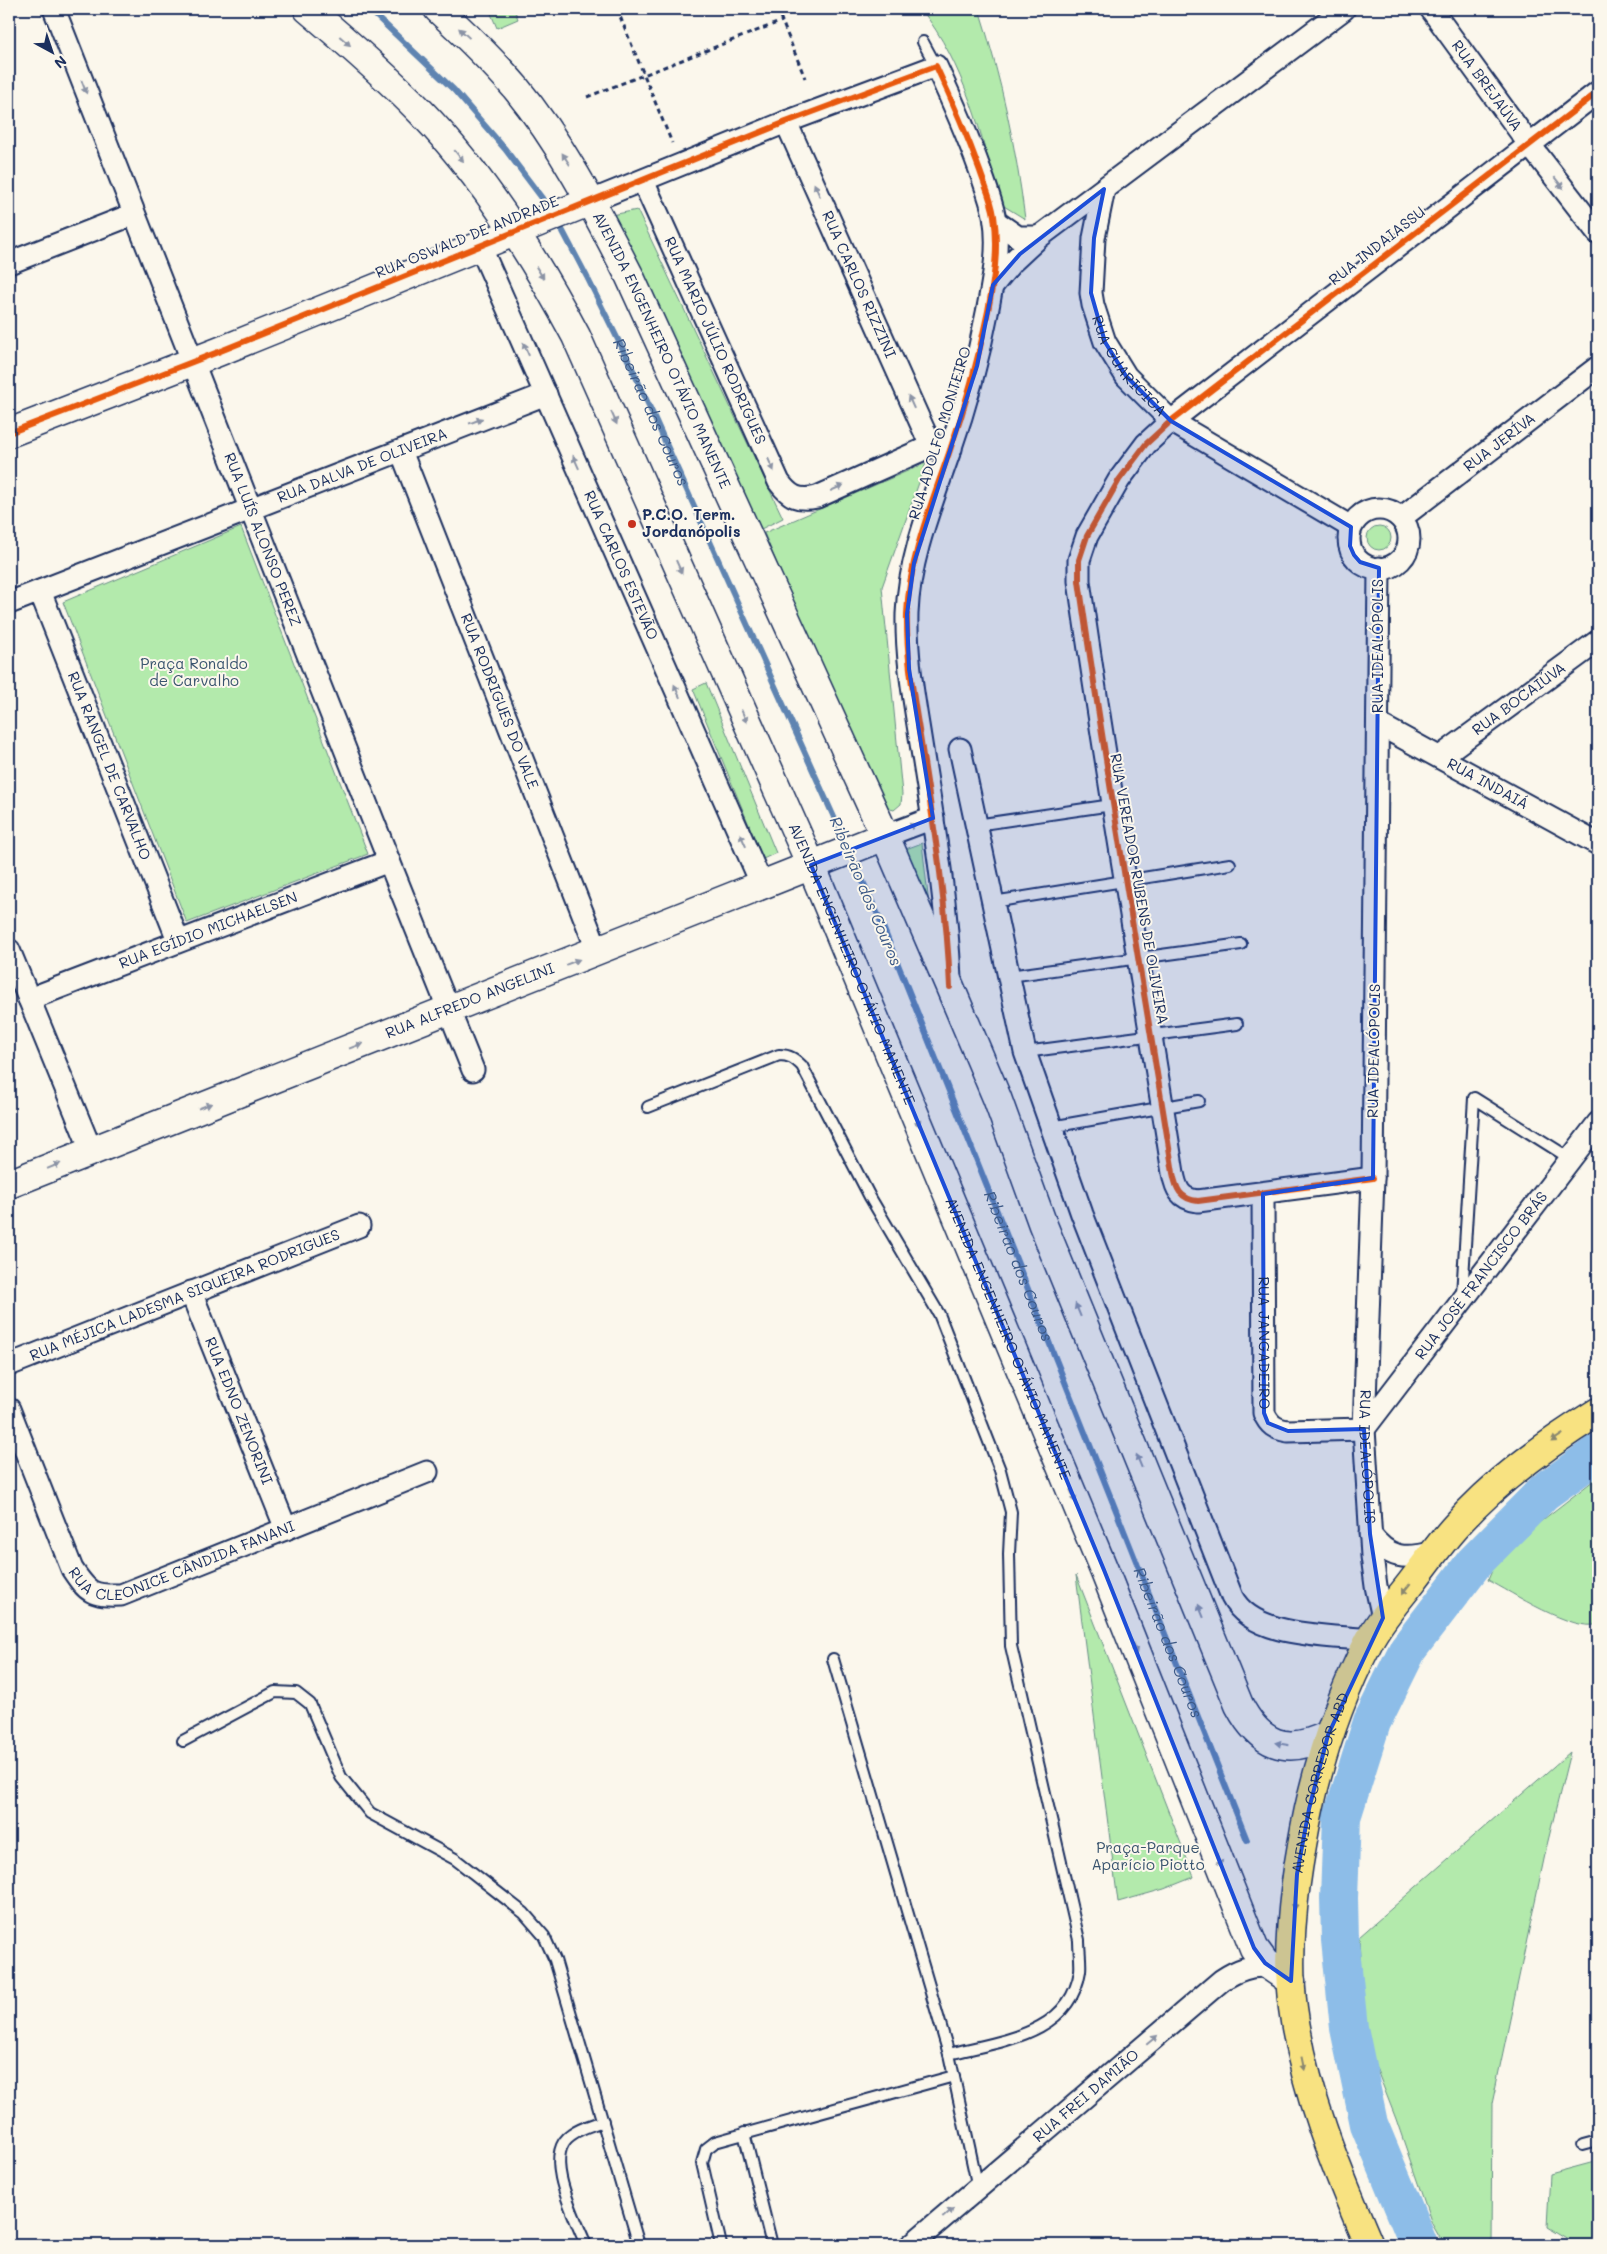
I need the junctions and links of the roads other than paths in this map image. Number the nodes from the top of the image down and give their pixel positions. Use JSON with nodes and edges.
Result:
{"nodes":[{"id":1,"x":54,"y":9,"type":"edge"},
{"id":2,"x":308,"y":9,"type":"edge"},
{"id":3,"x":438,"y":9,"type":"edge"},
{"id":4,"x":1344,"y":9,"type":"edge"},
{"id":5,"x":1431,"y":9,"type":"edge"},
{"id":6,"x":923,"y":42,"type":"dead end"},
{"id":7,"x":936,"y":66,"type":"junction"},
{"id":8,"x":1598,"y":92,"type":"edge"},
{"id":9,"x":786,"y":122,"type":"junction"},
{"id":10,"x":1528,"y":144,"type":"junction"},
{"id":11,"x":643,"y":181,"type":"junction"},
{"id":12,"x":1104,"y":189,"type":"junction"},
{"id":13,"x":582,"y":204,"type":"junction"},
{"id":14,"x":134,"y":214,"type":"junction"},
{"id":15,"x":995,"y":221,"type":"junction"},
{"id":16,"x":524,"y":228,"type":"junction"},
{"id":17,"x":1598,"y":232,"type":"edge"},
{"id":18,"x":1039,"y":237,"type":"junction"},
{"id":19,"x":480,"y":246,"type":"junction"},
{"id":20,"x":9,"y":263,"type":"edge"},
{"id":21,"x":993,"y":285,"type":"junction"},
{"id":22,"x":193,"y":361,"type":"junction"},
{"id":23,"x":1598,"y":368,"type":"edge"},
{"id":24,"x":546,"y":394,"type":"junction"},
{"id":25,"x":1171,"y":421,"type":"junction"},
{"id":26,"x":9,"y":433,"type":"edge"},
{"id":27,"x":941,"y":448,"type":"junction"},
{"id":28,"x":401,"y":451,"type":"junction"},
{"id":29,"x":791,"y":496,"type":"joint"},
{"id":30,"x":251,"y":509,"type":"junction"},
{"id":31,"x":1400,"y":518,"type":"junction"},
{"id":32,"x":1351,"y":527,"type":"junction"},
{"id":33,"x":1378,"y":568,"type":"junction"},
{"id":34,"x":40,"y":591,"type":"junction"},
{"id":35,"x":9,"y":603,"type":"edge"},
{"id":36,"x":1598,"y":641,"type":"edge"},
{"id":37,"x":1378,"y":724,"type":"junction"},
{"id":38,"x":960,"y":749,"type":"dead end"},
{"id":39,"x":1440,"y":757,"type":"junction"},
{"id":40,"x":1112,"y":805,"type":"junction"},
{"id":41,"x":933,"y":818,"type":"junction"},
{"id":42,"x":976,"y":825,"type":"junction"},
{"id":43,"x":878,"y":839,"type":"junction"},
{"id":44,"x":1598,"y":844,"type":"edge"},
{"id":45,"x":388,"y":861,"type":"junction"},
{"id":46,"x":820,"y":862,"type":"junction"},
{"id":47,"x":1230,"y":864,"type":"dead end"},
{"id":48,"x":1127,"y":881,"type":"junction"},
{"id":49,"x":762,"y":884,"type":"junction"},
{"id":50,"x":993,"y":902,"type":"junction"},
{"id":51,"x":178,"y":940,"type":"junction"},
{"id":52,"x":1241,"y":944,"type":"dead end"},
{"id":53,"x":9,"y":950,"type":"edge"},
{"id":54,"x":598,"y":952,"type":"junction"},
{"id":55,"x":1139,"y":958,"type":"junction"},
{"id":56,"x":1010,"y":976,"type":"junction"},
{"id":57,"x":950,"y":987,"type":"junction"},
{"id":58,"x":29,"y":999,"type":"junction"},
{"id":59,"x":449,"y":1010,"type":"junction"},
{"id":60,"x":1237,"y":1024,"type":"dead end"},
{"id":61,"x":1151,"y":1036,"type":"junction"},
{"id":62,"x":1025,"y":1052,"type":"junction"},
{"id":63,"x":473,"y":1070,"type":"dead end"},
{"id":64,"x":1199,"y":1101,"type":"dead end"},
{"id":65,"x":1162,"y":1106,"type":"junction"},
{"id":66,"x":648,"y":1107,"type":"dead end"},
{"id":67,"x":1598,"y":1123,"type":"edge"},
{"id":68,"x":1051,"y":1128,"type":"junction"},
{"id":69,"x":91,"y":1150,"type":"junction"},
{"id":70,"x":1571,"y":1159,"type":"junction"},
{"id":71,"x":1373,"y":1178,"type":"junction"},
{"id":72,"x":9,"y":1184,"type":"edge"},
{"id":73,"x":1263,"y":1194,"type":"junction"},
{"id":74,"x":360,"y":1226,"type":"dead end"},
{"id":75,"x":191,"y":1292,"type":"junction"},
{"id":76,"x":1462,"y":1301,"type":"junction"},
{"id":77,"x":9,"y":1365,"type":"edge"},
{"id":78,"x":9,"y":1409,"type":"edge"},
{"id":79,"x":1598,"y":1412,"type":"edge"},
{"id":80,"x":1364,"y":1429,"type":"junction"},
{"id":81,"x":427,"y":1472,"type":"dead end"},
{"id":82,"x":286,"y":1529,"type":"junction"},
{"id":83,"x":1370,"y":1534,"type":"junction"},
{"id":84,"x":1435,"y":1552,"type":"junction"},
{"id":85,"x":1376,"y":1629,"type":"junction"},
{"id":86,"x":834,"y":1659,"type":"dead end"},
{"id":87,"x":1328,"y":1735,"type":"junction"},
{"id":88,"x":183,"y":1741,"type":"dead end"},
{"id":89,"x":1280,"y":1974,"type":"junction"},
{"id":90,"x":949,"y":2054,"type":"junction"},
{"id":91,"x":954,"y":2076,"type":"junction"},
{"id":92,"x":603,"y":2121,"type":"junction"},
{"id":93,"x":744,"y":2133,"type":"junction"},
{"id":94,"x":1598,"y":2141,"type":"edge"},
{"id":95,"x":1583,"y":2144,"type":"dead end"},
{"id":96,"x":978,"y":2188,"type":"junction"},
{"id":97,"x":586,"y":2245,"type":"edge"},
{"id":98,"x":639,"y":2245,"type":"edge"},
{"id":99,"x":721,"y":2245,"type":"edge"},
{"id":100,"x":772,"y":2245,"type":"edge"},
{"id":101,"x":911,"y":2245,"type":"edge"},
{"id":102,"x":1369,"y":2245,"type":"edge"}],
"edges":[{"from":1,"to":14,"type":"street","name":"RUA LUÍS ALONSO PEREZ","one_way":true},
{"from":2,"to":16,"type":"main road","name":"AVENIDA ENGENHEIRO OTÁVIO MANENTE","one_way":true},
{"from":13,"to":3,"type":"main road","name":"AVENIDA ENGENHEIRO OTÁVIO MANENTE","one_way":true},
{"from":4,"to":12,"type":"street"},
{"from":5,"to":10,"type":"street","name":"RUA BREJAÚVA"},
{"from":6,"to":7,"type":"lane"},
{"from":7,"to":9,"type":"street","name":"RUA OSWALD DE ANDRADE"},
{"from":7,"to":15,"type":"street","name":"RUA ADOLFO MONTEIRO"},
{"from":8,"to":10,"type":"street","name":"RUA INDAIASSU"},
{"from":9,"to":11,"type":"street","name":"RUA OSWALD DE ANDRADE"},
{"from":27,"to":9,"type":"street","name":"RUA CARLOS RIZZINI","one_way":true},
{"from":10,"to":17,"type":"street","name":"RUA BREJAÚVA","one_way":true},
{"from":10,"to":25,"type":"street","name":"RUA INDAIASSU"},
{"from":11,"to":13,"type":"street","name":"RUA OSWALD DE ANDRADE"},
{"from":11,"to":29,"type":"street","name":"RUA MARIO JÚLIO RODRIGUES","one_way":true},
{"from":12,"to":18,"type":"street"},
{"from":12,"to":25,"type":"street","name":"RUA GUARICICA"},
{"from":13,"to":16,"type":"main road","name":"RUA OSWALD DE ANDRADE"},
{"from":13,"to":43,"type":"main road","name":"AVENIDA ENGENHEIRO OTÁVIO MANENTE"},
{"from":14,"to":20,"type":"street"},
{"from":14,"to":22,"type":"street","name":"RUA LUÍS ALONSO PEREZ"},
{"from":15,"to":18,"type":"street"},
{"from":15,"to":21,"type":"street","name":"RUA ADOLFO MONTEIRO"},
{"from":16,"to":19,"type":"main road","name":"RUA OSWALD DE ANDRADE"},
{"from":16,"to":46,"type":"main road","name":"AVENIDA ENGENHEIRO OTÁVIO MANENTE","one_way":true},
{"from":18,"to":21,"type":"street","name":"RUA ADOLFO MONTEIRO"},
{"from":19,"to":22,"type":"main road","name":"RUA OSWALD DE ANDRADE"},
{"from":24,"to":19,"type":"street","name":"RUA CARLOS ESTEVÃO","one_way":true},
{"from":21,"to":27,"type":"street","name":"RUA ADOLFO MONTEIRO"},
{"from":22,"to":26,"type":"main road","name":"RUA OSWALD DE ANDRADE"},
{"from":22,"to":30,"type":"street","name":"RUA LUÍS ALONSO PEREZ"},
{"from":23,"to":31,"type":"street","name":"RUA JERÍVA"},
{"from":28,"to":24,"type":"street","name":"RUA DALVA DE OLIVEIRA","one_way":true},
{"from":49,"to":24,"type":"street","name":"RUA CARLOS ESTEVÃO","one_way":true},
{"from":25,"to":32,"type":"street","name":"RUA GUARICICA"},
{"from":25,"to":40,"type":"street","name":"RUA VEREADOR RUBENS DE OLIVEIRA"},
{"from":29,"to":27,"type":"street","name":"RUA ADOLFO MONTEIRO","one_way":true},
{"from":27,"to":41,"type":"street","name":"RUA ADOLFO MONTEIRO"},
{"from":28,"to":30,"type":"street","name":"RUA DALVA DE OLIVEIRA"},
{"from":28,"to":54,"type":"street","name":"RUA RODRIGUES DO VALE"},
{"from":30,"to":34,"type":"street","name":"RUA DALVA DE OLIVEIRA"},
{"from":30,"to":45,"type":"street","name":"RUA LUÍS ALONSO PEREZ"},
{"from":31,"to":32,"type":"street"},
{"from":31,"to":33,"type":"street"},
{"from":32,"to":33,"type":"street"},
{"from":33,"to":37,"type":"street","name":"RUA IDEALÓPOLIS"},
{"from":34,"to":35,"type":"street","name":"RUA DALVA DE OLIVEIRA"},
{"from":34,"to":51,"type":"street","name":"RUA RANGEL DE CARVALHO"},
{"from":36,"to":39,"type":"street","name":"RUA BOCAIÚVA"},
{"from":37,"to":39,"type":"street","name":"RUA INDAIÁ"},
{"from":37,"to":71,"type":"street","name":"RUA IDEALÓPOLIS"},
{"from":38,"to":42,"type":"street"},
{"from":39,"to":44,"type":"street","name":"RUA INDAIÁ"},
{"from":40,"to":42,"type":"lane"},
{"from":40,"to":48,"type":"street","name":"RUA VEREADOR RUBENS DE OLIVEIRA"},
{"from":43,"to":41,"type":"street","name":"RUA ALFREDO ANGELINI","one_way":true},
{"from":41,"to":57,"type":"street","name":"RUA ADOLFO MONTEIRO"},
{"from":42,"to":50,"type":"street"},
{"from":43,"to":46,"type":"main road","name":"RUA ALFREDO ANGELINI"},
{"from":43,"to":57,"type":"main road","name":"AVENIDA ENGENHEIRO OTÁVIO MANENTE"},
{"from":45,"to":51,"type":"street","name":"RUA EGÍDIO MICHAELSEN"},
{"from":45,"to":59,"type":"street","name":"RUA LUÍS ALONSO PEREZ"},
{"from":46,"to":49,"type":"main road","name":"RUA ALFREDO ANGELINI"},
{"from":46,"to":89,"type":"main road","name":"AVENIDA ENGENHEIRO OTÁVIO MANENTE","one_way":true},
{"from":47,"to":48,"type":"lane"},
{"from":48,"to":50,"type":"lane"},
{"from":48,"to":55,"type":"street","name":"RUA VEREADOR RUBENS DE OLIVEIRA"},
{"from":49,"to":54,"type":"main road","name":"RUA ALFREDO ANGELINI"},
{"from":50,"to":56,"type":"street"},
{"from":51,"to":58,"type":"street","name":"RUA EGÍDIO MICHAELSEN"},
{"from":52,"to":55,"type":"lane"},
{"from":53,"to":58,"type":"street"},
{"from":59,"to":54,"type":"main road","name":"RUA ALFREDO ANGELINI","one_way":true},
{"from":55,"to":56,"type":"lane"},
{"from":55,"to":61,"type":"street","name":"RUA VEREADOR RUBENS DE OLIVEIRA"},
{"from":56,"to":62,"type":"street"},
{"from":87,"to":57,"type":"main road","name":"AVENIDA ENGENHEIRO OTÁVIO MANENTE","one_way":true},
{"from":58,"to":69,"type":"street"},
{"from":59,"to":63,"type":"street","name":"RUA LUÍS ALONSO PEREZ"},
{"from":69,"to":59,"type":"main road","name":"RUA ALFREDO ANGELINI","one_way":true},
{"from":60,"to":61,"type":"lane"},
{"from":61,"to":62,"type":"lane"},
{"from":61,"to":65,"type":"street","name":"RUA VEREADOR RUBENS DE OLIVEIRA"},
{"from":62,"to":68,"type":"street"},
{"from":64,"to":65,"type":"lane"},
{"from":65,"to":68,"type":"lane"},
{"from":65,"to":73,"type":"street","name":"RUA VEREADOR RUBENS DE OLIVEIRA"},
{"from":66,"to":90,"type":"lane"},
{"from":67,"to":70,"type":"street","name":"RUA JOSÉ FRANCISCO BRÁS"},
{"from":68,"to":85,"type":"street"},
{"from":72,"to":69,"type":"main road","name":"RUA ALFREDO ANGELINI","one_way":true},
{"from":70,"to":76,"type":"street","name":"RUA JOSÉ FRANCISCO BRÁS"},
{"from":70,"to":76,"type":"lane"},
{"from":71,"to":73,"type":"street","name":"RUA VEREADOR RUBENS DE OLIVEIRA"},
{"from":71,"to":80,"type":"street","name":"RUA IDEALÓPOLIS"},
{"from":73,"to":80,"type":"street","name":"RUA JANGADEIRO"},
{"from":74,"to":75,"type":"street","name":"RUA MÉJICA LADESMA SIQUEIRA RODRIGUES"},
{"from":75,"to":77,"type":"street","name":"RUA MÉJICA LADESMA SIQUEIRA RODRIGUES"},
{"from":75,"to":82,"type":"street","name":"RUA EDNO ZENORINI"},
{"from":76,"to":80,"type":"street","name":"RUA JOSÉ FRANCISCO BRÁS"},
{"from":78,"to":82,"type":"street","name":"RUA CLEONICE CÂNDIDA FANANI"},
{"from":79,"to":84,"type":"highway","name":"AVENIDA CORREDOR ABD","one_way":true},
{"from":80,"to":83,"type":"street","name":"RUA IDEALÓPOLIS"},
{"from":81,"to":82,"type":"street","name":"RUA CLEONICE CÂNDIDA FANANI"},
{"from":83,"to":84,"type":"street","name":"RUA IDEALÓPOLIS"},
{"from":83,"to":85,"type":"street","name":"RUA IDEALÓPOLIS"},
{"from":84,"to":85,"type":"highway","name":"AVENIDA CORREDOR ABD","one_way":true},
{"from":85,"to":87,"type":"highway","name":"AVENIDA CORREDOR ABD"},
{"from":86,"to":90,"type":"lane"},
{"from":87,"to":89,"type":"highway","name":"AVENIDA CORREDOR ABD","one_way":true},
{"from":88,"to":92,"type":"lane"},
{"from":96,"to":89,"type":"street","name":"RUA FREI DAMIÃO","one_way":true},
{"from":89,"to":102,"type":"highway","name":"AVENIDA CORREDOR ABD","one_way":true},
{"from":90,"to":91,"type":"lane"},
{"from":91,"to":93,"type":"lane"},
{"from":91,"to":96,"type":"lane"},
{"from":92,"to":97,"type":"lane"},
{"from":92,"to":98,"type":"lane"},
{"from":93,"to":99,"type":"lane"},
{"from":93,"to":100,"type":"lane"},
{"from":94,"to":95,"type":"lane"},
{"from":101,"to":96,"type":"street","name":"RUA FREI DAMIÃO","one_way":true}]}
